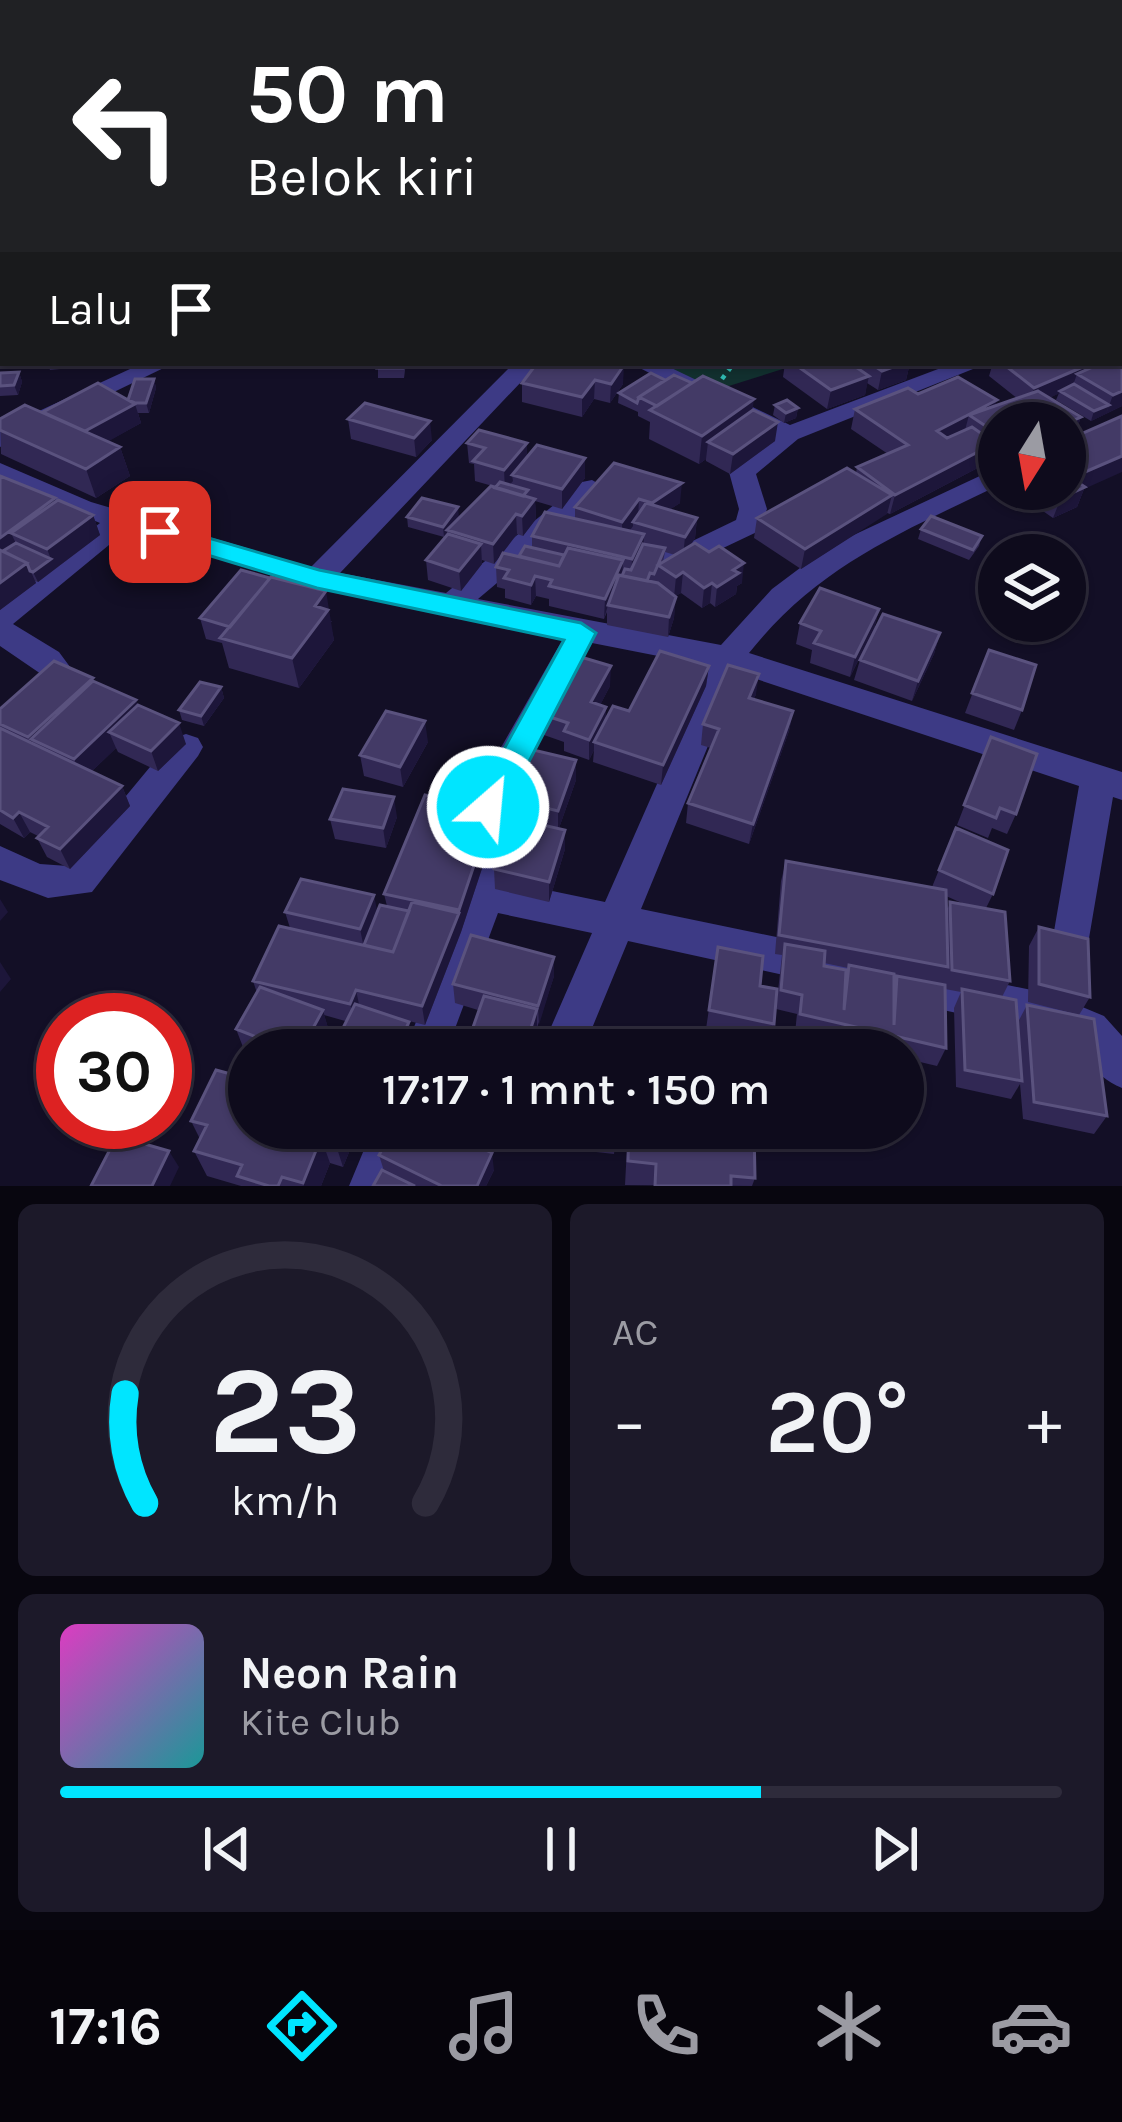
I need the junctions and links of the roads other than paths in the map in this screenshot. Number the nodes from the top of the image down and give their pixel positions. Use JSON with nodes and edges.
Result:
{"nodes":[{"id":1,"x":156,"y":366,"type":"edge"},
{"id":2,"x":524,"y":366,"type":"edge"},
{"id":3,"x":649,"y":366,"type":"edge"},
{"id":4,"x":968,"y":366,"type":"edge"},
{"id":5,"x":789,"y":434,"type":"junction"},
{"id":6,"x":0,"y":439,"type":"edge"},
{"id":7,"x":0,"y":471,"type":"edge"},
{"id":8,"x":978,"y":485,"type":"edge"},
{"id":9,"x":592,"y":488,"type":"edge"},
{"id":10,"x":121,"y":520,"type":"junction"},
{"id":11,"x":548,"y":524,"type":"junction"},
{"id":12,"x":317,"y":579,"type":"junction"},
{"id":13,"x":448,"y":608,"type":"junction"},
{"id":14,"x":0,"y":618,"type":"edge"},
{"id":15,"x":0,"y":632,"type":"edge"},
{"id":16,"x":581,"y":633,"type":"junction"},
{"id":17,"x":728,"y":658,"type":"junction"},
{"id":18,"x":0,"y":730,"type":"edge"},
{"id":19,"x":186,"y":747,"type":"dead end"},
{"id":20,"x":1110,"y":783,"type":"edge"},
{"id":21,"x":0,"y":862,"type":"edge"},
{"id":22,"x":487,"y":894,"type":"junction"},
{"id":23,"x":614,"y":924,"type":"junction"},
{"id":24,"x":1073,"y":937,"type":"edge"},
{"id":25,"x":434,"y":1029,"type":"edge"},
{"id":26,"x":571,"y":1029,"type":"edge"},
{"id":27,"x":1122,"y":1067,"type":"edge"},
{"id":28,"x":387,"y":1149,"type":"edge"},
{"id":29,"x":372,"y":1186,"type":"edge"}],
"edges":[{"from":1,"to":6,"type":"street"},
{"from":2,"to":12,"type":"street"},
{"from":3,"to":5,"type":"street"},
{"from":4,"to":5,"type":"street"},
{"from":5,"to":11,"type":"street"},
{"from":7,"to":10,"type":"street"},
{"from":8,"to":17,"type":"street"},
{"from":9,"to":11,"type":"street"},
{"from":10,"to":12,"type":"street"},
{"from":10,"to":14,"type":"street"},
{"from":11,"to":13,"type":"street"},
{"from":12,"to":13,"type":"street"},
{"from":13,"to":16,"type":"street"},
{"from":15,"to":18,"type":"street"},
{"from":16,"to":17,"type":"street"},
{"from":16,"to":22,"type":"street"},
{"from":17,"to":20,"type":"street"},
{"from":17,"to":23,"type":"street"},
{"from":19,"to":21,"type":"street"},
{"from":20,"to":24,"type":"street"},
{"from":22,"to":23,"type":"street"},
{"from":22,"to":25,"type":"street"},
{"from":23,"to":26,"type":"street"},
{"from":23,"to":27,"type":"street"},
{"from":28,"to":29,"type":"street"}]}
